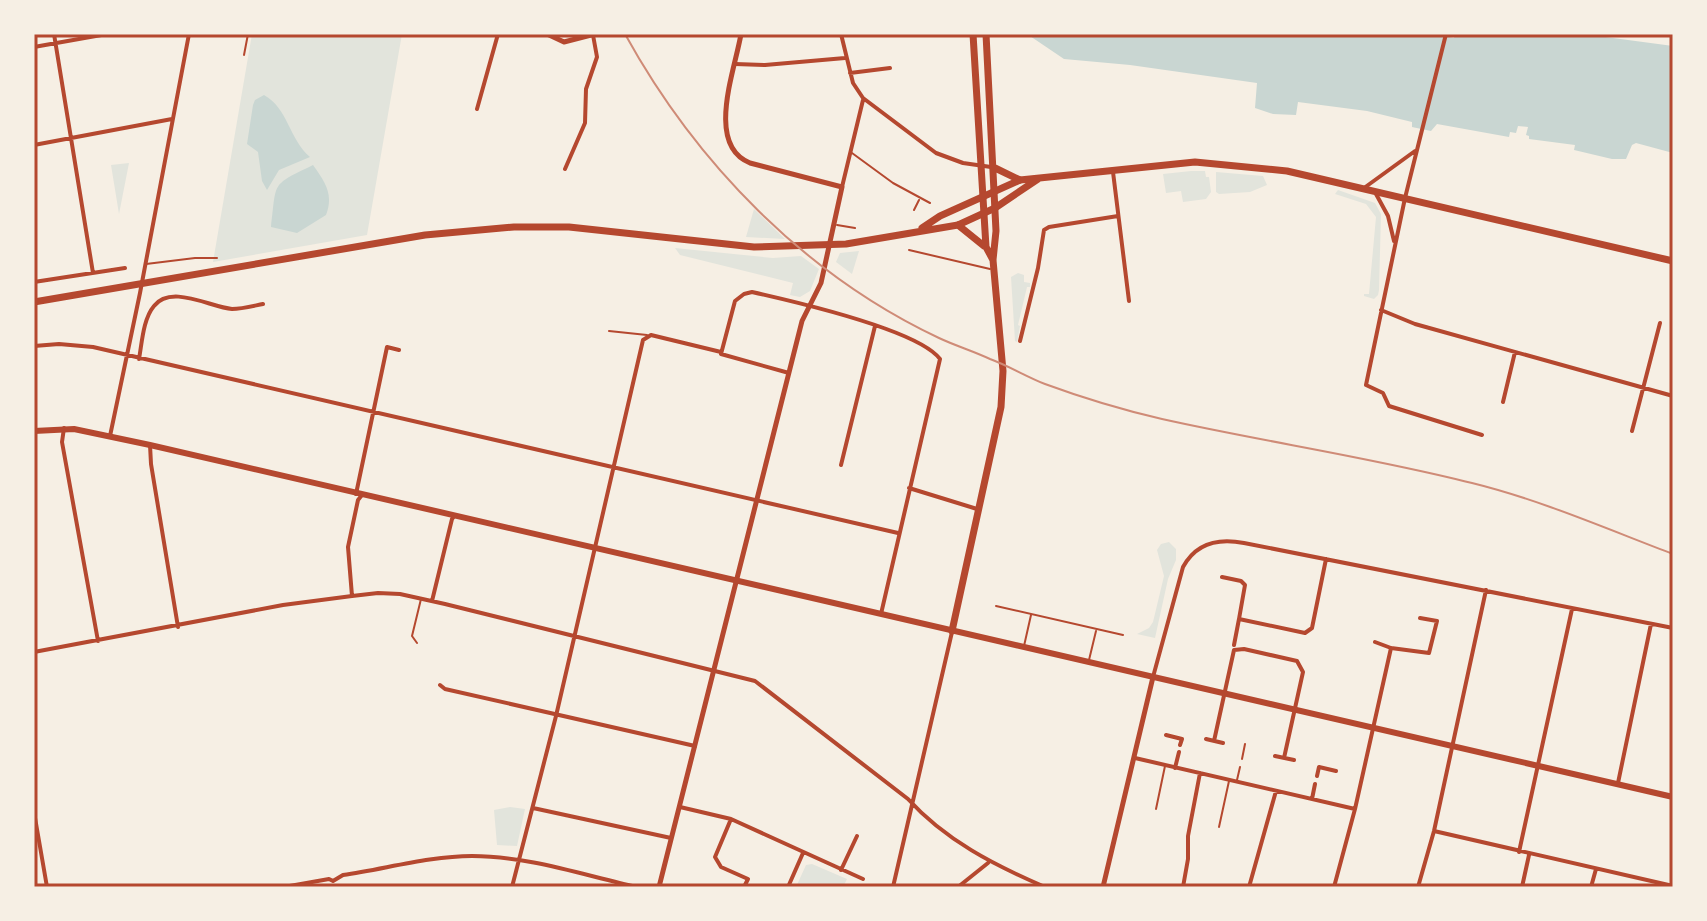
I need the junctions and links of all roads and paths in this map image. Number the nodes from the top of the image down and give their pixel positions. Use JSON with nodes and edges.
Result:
{"nodes":[{"id":1,"x":54,"y":34,"type":"edge"},
{"id":2,"x":107,"y":34,"type":"edge"},
{"id":3,"x":189,"y":34,"type":"edge"},
{"id":4,"x":248,"y":34,"type":"edge"},
{"id":5,"x":498,"y":34,"type":"edge"},
{"id":6,"x":547,"y":34,"type":"edge"},
{"id":7,"x":594,"y":34,"type":"edge"},
{"id":8,"x":741,"y":34,"type":"edge"},
{"id":9,"x":841,"y":34,"type":"edge"},
{"id":10,"x":973,"y":34,"type":"edge"},
{"id":11,"x":986,"y":34,"type":"edge"},
{"id":12,"x":1446,"y":34,"type":"edge"},
{"id":13,"x":55,"y":43,"type":"junction"},
{"id":14,"x":34,"y":47,"type":"edge"},
{"id":15,"x":244,"y":55,"type":"dead end"},
{"id":16,"x":845,"y":58,"type":"junction"},
{"id":17,"x":735,"y":64,"type":"junction"},
{"id":18,"x":890,"y":68,"type":"dead end"},
{"id":19,"x":850,"y":73,"type":"junction"},
{"id":20,"x":863,"y":98,"type":"junction"},
{"id":21,"x":477,"y":109,"type":"dead end"},
{"id":22,"x":172,"y":119,"type":"junction"},
{"id":23,"x":71,"y":138,"type":"junction"},
{"id":24,"x":34,"y":145,"type":"edge"},
{"id":25,"x":1417,"y":149,"type":"junction"},
{"id":26,"x":851,"y":152,"type":"junction"},
{"id":27,"x":980,"y":166,"type":"junction"},
{"id":28,"x":993,"y":167,"type":"junction"},
{"id":29,"x":565,"y":169,"type":"dead end"},
{"id":30,"x":1112,"y":171,"type":"junction"},
{"id":31,"x":1038,"y":179,"type":"junction"},
{"id":32,"x":1020,"y":180,"type":"junction"},
{"id":33,"x":842,"y":187,"type":"junction"},
{"id":34,"x":1363,"y":188,"type":"junction"},
{"id":35,"x":994,"y":191,"type":"junction"},
{"id":36,"x":1375,"y":191,"type":"junction"},
{"id":37,"x":982,"y":196,"type":"junction"},
{"id":38,"x":920,"y":198,"type":"junction"},
{"id":39,"x":1405,"y":198,"type":"junction"},
{"id":40,"x":930,"y":203,"type":"dead end"},
{"id":41,"x":995,"y":208,"type":"junction"},
{"id":42,"x":914,"y":210,"type":"dead end"},
{"id":43,"x":983,"y":215,"type":"junction"},
{"id":44,"x":1118,"y":216,"type":"junction"},
{"id":45,"x":834,"y":225,"type":"junction"},
{"id":46,"x":958,"y":225,"type":"junction"},
{"id":47,"x":855,"y":228,"type":"dead end"},
{"id":48,"x":920,"y":230,"type":"junction"},
{"id":49,"x":1394,"y":243,"type":"junction"},
{"id":50,"x":986,"y":247,"type":"junction"},
{"id":51,"x":909,"y":250,"type":"dead end"},
{"id":52,"x":217,"y":258,"type":"dead end"},
{"id":53,"x":993,"y":260,"type":"junction"},
{"id":54,"x":1673,"y":261,"type":"edge"},
{"id":55,"x":145,"y":265,"type":"junction"},
{"id":56,"x":125,"y":268,"type":"dead end"},
{"id":57,"x":994,"y":269,"type":"junction"},
{"id":58,"x":93,"y":273,"type":"junction"},
{"id":59,"x":34,"y":282,"type":"edge"},
{"id":60,"x":1129,"y":301,"type":"dead end"},
{"id":61,"x":34,"y":302,"type":"edge"},
{"id":62,"x":263,"y":304,"type":"dead end"},
{"id":63,"x":809,"y":307,"type":"junction"},
{"id":64,"x":1381,"y":310,"type":"junction"},
{"id":65,"x":1660,"y":323,"type":"dead end"},
{"id":66,"x":875,"y":326,"type":"junction"},
{"id":67,"x":609,"y":331,"type":"dead end"},
{"id":68,"x":647,"y":335,"type":"junction"},
{"id":69,"x":1020,"y":341,"type":"dead end"},
{"id":70,"x":34,"y":346,"type":"edge"},
{"id":71,"x":399,"y":350,"type":"dead end"},
{"id":72,"x":1515,"y":352,"type":"junction"},
{"id":73,"x":721,"y":353,"type":"junction"},
{"id":74,"x":127,"y":357,"type":"junction"},
{"id":75,"x":139,"y":359,"type":"junction"},
{"id":76,"x":789,"y":373,"type":"junction"},
{"id":77,"x":1643,"y":387,"type":"junction"},
{"id":78,"x":1673,"y":396,"type":"edge"},
{"id":79,"x":1503,"y":402,"type":"dead end"},
{"id":80,"x":372,"y":411,"type":"junction"},
{"id":81,"x":64,"y":428,"type":"junction"},
{"id":82,"x":34,"y":431,"type":"edge"},
{"id":83,"x":1632,"y":431,"type":"dead end"},
{"id":84,"x":1482,"y":435,"type":"dead end"},
{"id":85,"x":109,"y":437,"type":"junction"},
{"id":86,"x":150,"y":445,"type":"junction"},
{"id":87,"x":841,"y":465,"type":"dead end"},
{"id":88,"x":614,"y":466,"type":"junction"},
{"id":89,"x":909,"y":488,"type":"junction"},
{"id":90,"x":359,"y":494,"type":"junction"},
{"id":91,"x":756,"y":501,"type":"junction"},
{"id":92,"x":977,"y":509,"type":"junction"},
{"id":93,"x":456,"y":514,"type":"junction"},
{"id":94,"x":898,"y":533,"type":"junction"},
{"id":95,"x":594,"y":549,"type":"junction"},
{"id":96,"x":1326,"y":559,"type":"junction"},
{"id":97,"x":1222,"y":577,"type":"dead end"},
{"id":98,"x":738,"y":581,"type":"junction"},
{"id":99,"x":1486,"y":590,"type":"junction"},
{"id":100,"x":352,"y":596,"type":"junction"},
{"id":101,"x":421,"y":598,"type":"junction"},
{"id":102,"x":432,"y":601,"type":"junction"},
{"id":103,"x":996,"y":606,"type":"dead end"},
{"id":104,"x":1572,"y":609,"type":"junction"},
{"id":105,"x":881,"y":614,"type":"junction"},
{"id":106,"x":1031,"y":615,"type":"junction"},
{"id":107,"x":1420,"y":618,"type":"dead end"},
{"id":108,"x":1239,"y":619,"type":"junction"},
{"id":109,"x":1651,"y":624,"type":"junction"},
{"id":110,"x":178,"y":627,"type":"junction"},
{"id":111,"x":1673,"y":628,"type":"edge"},
{"id":112,"x":1096,"y":629,"type":"junction"},
{"id":113,"x":952,"y":631,"type":"junction"},
{"id":114,"x":1123,"y":635,"type":"dead end"},
{"id":115,"x":575,"y":636,"type":"junction"},
{"id":116,"x":98,"y":641,"type":"junction"},
{"id":117,"x":1375,"y":642,"type":"dead end"},
{"id":118,"x":417,"y":643,"type":"dead end"},
{"id":119,"x":1234,"y":645,"type":"dead end"},
{"id":120,"x":1024,"y":648,"type":"junction"},
{"id":121,"x":1391,"y":648,"type":"junction"},
{"id":122,"x":34,"y":652,"type":"edge"},
{"id":123,"x":1089,"y":663,"type":"junction"},
{"id":124,"x":715,"y":669,"type":"junction"},
{"id":125,"x":1153,"y":677,"type":"junction"},
{"id":126,"x":440,"y":685,"type":"dead end"},
{"id":127,"x":1225,"y":693,"type":"junction"},
{"id":128,"x":1295,"y":709,"type":"junction"},
{"id":129,"x":556,"y":716,"type":"junction"},
{"id":130,"x":1374,"y":727,"type":"junction"},
{"id":131,"x":1166,"y":735,"type":"dead end"},
{"id":132,"x":1206,"y":739,"type":"dead end"},
{"id":133,"x":1182,"y":741,"type":"dead end"},
{"id":134,"x":1214,"y":741,"type":"junction"},
{"id":135,"x":1223,"y":743,"type":"dead end"},
{"id":136,"x":1245,"y":744,"type":"dead end"},
{"id":137,"x":695,"y":746,"type":"junction"},
{"id":138,"x":1453,"y":746,"type":"junction"},
{"id":139,"x":1179,"y":752,"type":"dead end"},
{"id":140,"x":1275,"y":756,"type":"dead end"},
{"id":141,"x":1135,"y":758,"type":"junction"},
{"id":142,"x":1284,"y":758,"type":"junction"},
{"id":143,"x":1242,"y":759,"type":"dead end"},
{"id":144,"x":1294,"y":760,"type":"dead end"},
{"id":145,"x":1166,"y":765,"type":"junction"},
{"id":146,"x":1538,"y":766,"type":"junction"},
{"id":147,"x":1240,"y":767,"type":"dead end"},
{"id":148,"x":1175,"y":768,"type":"junction"},
{"id":149,"x":1336,"y":771,"type":"dead end"},
{"id":150,"x":1200,"y":773,"type":"junction"},
{"id":151,"x":1317,"y":776,"type":"dead end"},
{"id":152,"x":1229,"y":779,"type":"junction"},
{"id":153,"x":1237,"y":781,"type":"junction"},
{"id":154,"x":1315,"y":784,"type":"dead end"},
{"id":155,"x":1617,"y":785,"type":"junction"},
{"id":156,"x":1276,"y":791,"type":"junction"},
{"id":157,"x":1673,"y":797,"type":"edge"},
{"id":158,"x":1312,"y":799,"type":"junction"},
{"id":159,"x":912,"y":804,"type":"junction"},
{"id":160,"x":680,"y":807,"type":"junction"},
{"id":161,"x":533,"y":808,"type":"junction"},
{"id":162,"x":1156,"y":809,"type":"dead end"},
{"id":163,"x":1355,"y":809,"type":"junction"},
{"id":164,"x":34,"y":812,"type":"edge"},
{"id":165,"x":731,"y":819,"type":"junction"},
{"id":166,"x":1219,"y":827,"type":"dead end"},
{"id":167,"x":1434,"y":831,"type":"junction"},
{"id":168,"x":857,"y":836,"type":"dead end"},
{"id":169,"x":671,"y":838,"type":"junction"},
{"id":170,"x":803,"y":852,"type":"junction"},
{"id":171,"x":1519,"y":852,"type":"junction"},
{"id":172,"x":1529,"y":855,"type":"junction"},
{"id":173,"x":521,"y":860,"type":"junction"},
{"id":174,"x":988,"y":863,"type":"junction"},
{"id":175,"x":1596,"y":869,"type":"junction"},
{"id":176,"x":841,"y":870,"type":"junction"},
{"id":177,"x":863,"y":879,"type":"dead end"},
{"id":178,"x":334,"y":884,"type":"edge"},
{"id":179,"x":1673,"y":886,"type":"edge"},
{"id":180,"x":47,"y":887,"type":"edge"},
{"id":181,"x":284,"y":887,"type":"edge"},
{"id":182,"x":512,"y":887,"type":"edge"},
{"id":183,"x":637,"y":887,"type":"edge"},
{"id":184,"x":659,"y":887,"type":"edge"},
{"id":185,"x":744,"y":887,"type":"edge"},
{"id":186,"x":788,"y":887,"type":"edge"},
{"id":187,"x":893,"y":887,"type":"edge"},
{"id":188,"x":958,"y":887,"type":"edge"},
{"id":189,"x":1045,"y":887,"type":"edge"},
{"id":190,"x":1103,"y":887,"type":"edge"},
{"id":191,"x":1183,"y":887,"type":"edge"},
{"id":192,"x":1249,"y":887,"type":"edge"},
{"id":193,"x":1334,"y":887,"type":"edge"},
{"id":194,"x":1418,"y":887,"type":"edge"},
{"id":195,"x":1522,"y":887,"type":"edge"},
{"id":196,"x":1591,"y":887,"type":"edge"}],
"edges":[{"from":1,"to":13,"type":"street"},
{"from":2,"to":13,"type":"street"},
{"from":3,"to":22,"type":"street"},
{"from":4,"to":15,"type":"lane"},
{"from":5,"to":21,"type":"street"},
{"from":6,"to":7,"type":"street"},
{"from":7,"to":29,"type":"street"},
{"from":8,"to":17,"type":"street"},
{"from":9,"to":16,"type":"street"},
{"from":10,"to":27,"type":"main road"},
{"from":11,"to":28,"type":"main road"},
{"from":12,"to":25,"type":"street"},
{"from":13,"to":14,"type":"street"},
{"from":13,"to":23,"type":"street"},
{"from":16,"to":17,"type":"street"},
{"from":16,"to":19,"type":"street"},
{"from":17,"to":33,"type":"street"},
{"from":18,"to":19,"type":"street"},
{"from":19,"to":20,"type":"street"},
{"from":20,"to":26,"type":"street"},
{"from":20,"to":27,"type":"street"},
{"from":22,"to":23,"type":"street"},
{"from":22,"to":55,"type":"street"},
{"from":23,"to":24,"type":"street"},
{"from":23,"to":58,"type":"street"},
{"from":25,"to":34,"type":"street"},
{"from":25,"to":39,"type":"street"},
{"from":26,"to":33,"type":"street"},
{"from":26,"to":38,"type":"lane"},
{"from":27,"to":28,"type":"street"},
{"from":27,"to":37,"type":"main road"},
{"from":28,"to":32,"type":"main road"},
{"from":28,"to":35,"type":"main road"},
{"from":30,"to":31,"type":"main road"},
{"from":30,"to":34,"type":"main road"},
{"from":30,"to":44,"type":"street"},
{"from":31,"to":32,"type":"main road"},
{"from":31,"to":41,"type":"main road"},
{"from":32,"to":35,"type":"main road"},
{"from":33,"to":45,"type":"street"},
{"from":34,"to":36,"type":"main road"},
{"from":35,"to":37,"type":"main road"},
{"from":35,"to":41,"type":"main road"},
{"from":36,"to":39,"type":"main road"},
{"from":36,"to":49,"type":"street"},
{"from":37,"to":43,"type":"main road"},
{"from":37,"to":48,"type":"main road"},
{"from":38,"to":40,"type":"lane"},
{"from":38,"to":42,"type":"lane"},
{"from":39,"to":49,"type":"street"},
{"from":39,"to":54,"type":"main road"},
{"from":41,"to":43,"type":"main road"},
{"from":41,"to":53,"type":"main road"},
{"from":43,"to":46,"type":"main road"},
{"from":43,"to":50,"type":"main road"},
{"from":44,"to":60,"type":"street"},
{"from":44,"to":69,"type":"street"},
{"from":45,"to":47,"type":"lane"},
{"from":45,"to":63,"type":"street"},
{"from":46,"to":48,"type":"main road"},
{"from":46,"to":50,"type":"main road"},
{"from":48,"to":61,"type":"main road"},
{"from":49,"to":64,"type":"street"},
{"from":50,"to":53,"type":"main road"},
{"from":51,"to":57,"type":"lane"},
{"from":52,"to":55,"type":"lane"},
{"from":53,"to":57,"type":"main road"},
{"from":55,"to":74,"type":"street"},
{"from":56,"to":58,"type":"street"},
{"from":57,"to":92,"type":"main road"},
{"from":58,"to":59,"type":"street"},
{"from":62,"to":75,"type":"street"},
{"from":63,"to":66,"type":"street"},
{"from":63,"to":73,"type":"street"},
{"from":63,"to":76,"type":"street"},
{"from":64,"to":72,"type":"street"},
{"from":64,"to":84,"type":"street"},
{"from":65,"to":77,"type":"street"},
{"from":66,"to":87,"type":"street"},
{"from":66,"to":89,"type":"street"},
{"from":67,"to":68,"type":"lane"},
{"from":68,"to":73,"type":"street"},
{"from":68,"to":88,"type":"street"},
{"from":70,"to":74,"type":"street"},
{"from":71,"to":80,"type":"street"},
{"from":72,"to":77,"type":"street"},
{"from":72,"to":79,"type":"street"},
{"from":73,"to":76,"type":"street"},
{"from":74,"to":75,"type":"street"},
{"from":74,"to":85,"type":"street"},
{"from":75,"to":80,"type":"street"},
{"from":76,"to":91,"type":"street"},
{"from":77,"to":78,"type":"street"},
{"from":77,"to":83,"type":"street"},
{"from":80,"to":88,"type":"street"},
{"from":80,"to":90,"type":"street"},
{"from":81,"to":82,"type":"main road"},
{"from":81,"to":85,"type":"main road"},
{"from":81,"to":116,"type":"street"},
{"from":85,"to":86,"type":"main road"},
{"from":86,"to":90,"type":"main road"},
{"from":86,"to":110,"type":"street"},
{"from":88,"to":91,"type":"street"},
{"from":88,"to":95,"type":"street"},
{"from":89,"to":92,"type":"street"},
{"from":89,"to":94,"type":"street"},
{"from":90,"to":93,"type":"main road"},
{"from":90,"to":100,"type":"street"},
{"from":91,"to":94,"type":"street"},
{"from":91,"to":98,"type":"street"},
{"from":92,"to":113,"type":"main road"},
{"from":93,"to":95,"type":"main road"},
{"from":93,"to":102,"type":"street"},
{"from":94,"to":105,"type":"street"},
{"from":95,"to":98,"type":"main road"},
{"from":95,"to":115,"type":"street"},
{"from":96,"to":99,"type":"street"},
{"from":96,"to":108,"type":"street"},
{"from":96,"to":125,"type":"street"},
{"from":97,"to":108,"type":"street"},
{"from":98,"to":105,"type":"main road"},
{"from":98,"to":124,"type":"street"},
{"from":99,"to":104,"type":"street"},
{"from":99,"to":138,"type":"street"},
{"from":100,"to":101,"type":"street"},
{"from":100,"to":110,"type":"street"},
{"from":101,"to":102,"type":"street"},
{"from":101,"to":118,"type":"lane"},
{"from":102,"to":115,"type":"street"},
{"from":103,"to":106,"type":"lane"},
{"from":104,"to":109,"type":"street"},
{"from":104,"to":146,"type":"street"},
{"from":105,"to":113,"type":"main road"},
{"from":106,"to":112,"type":"lane"},
{"from":106,"to":120,"type":"lane"},
{"from":107,"to":121,"type":"street"},
{"from":108,"to":119,"type":"street"},
{"from":109,"to":111,"type":"street"},
{"from":109,"to":155,"type":"street"},
{"from":110,"to":116,"type":"street"},
{"from":112,"to":114,"type":"lane"},
{"from":112,"to":123,"type":"lane"},
{"from":113,"to":120,"type":"main road"},
{"from":113,"to":159,"type":"street"},
{"from":115,"to":124,"type":"street"},
{"from":115,"to":129,"type":"street"},
{"from":116,"to":122,"type":"street"},
{"from":117,"to":121,"type":"street"},
{"from":120,"to":123,"type":"main road"},
{"from":121,"to":130,"type":"street"},
{"from":123,"to":125,"type":"main road"},
{"from":124,"to":137,"type":"street"},
{"from":124,"to":159,"type":"street"},
{"from":125,"to":127,"type":"main road"},
{"from":125,"to":141,"type":"street"},
{"from":126,"to":129,"type":"street"},
{"from":127,"to":128,"type":"main road"},
{"from":127,"to":128,"type":"street"},
{"from":127,"to":134,"type":"street"},
{"from":128,"to":130,"type":"main road"},
{"from":128,"to":142,"type":"street"},
{"from":129,"to":137,"type":"street"},
{"from":129,"to":161,"type":"street"},
{"from":130,"to":138,"type":"main road"},
{"from":130,"to":163,"type":"street"},
{"from":131,"to":133,"type":"street"},
{"from":132,"to":134,"type":"street"},
{"from":134,"to":135,"type":"street"},
{"from":136,"to":143,"type":"lane"},
{"from":137,"to":160,"type":"street"},
{"from":138,"to":146,"type":"main road"},
{"from":138,"to":167,"type":"street"},
{"from":139,"to":148,"type":"street"},
{"from":140,"to":142,"type":"street"},
{"from":141,"to":145,"type":"street"},
{"from":141,"to":190,"type":"street"},
{"from":142,"to":144,"type":"street"},
{"from":145,"to":148,"type":"street"},
{"from":145,"to":162,"type":"lane"},
{"from":146,"to":155,"type":"main road"},
{"from":146,"to":171,"type":"street"},
{"from":147,"to":153,"type":"lane"},
{"from":148,"to":150,"type":"street"},
{"from":149,"to":151,"type":"street"},
{"from":150,"to":152,"type":"street"},
{"from":150,"to":191,"type":"street"},
{"from":152,"to":153,"type":"street"},
{"from":152,"to":166,"type":"lane"},
{"from":153,"to":156,"type":"street"},
{"from":154,"to":158,"type":"street"},
{"from":155,"to":157,"type":"main road"},
{"from":156,"to":158,"type":"street"},
{"from":156,"to":192,"type":"street"},
{"from":158,"to":163,"type":"street"},
{"from":159,"to":174,"type":"street"},
{"from":159,"to":187,"type":"street"},
{"from":160,"to":165,"type":"street"},
{"from":160,"to":169,"type":"street"},
{"from":161,"to":169,"type":"street"},
{"from":161,"to":173,"type":"street"},
{"from":163,"to":193,"type":"street"},
{"from":164,"to":180,"type":"street"},
{"from":165,"to":170,"type":"street"},
{"from":165,"to":185,"type":"street"},
{"from":167,"to":171,"type":"street"},
{"from":167,"to":194,"type":"street"},
{"from":168,"to":176,"type":"street"},
{"from":169,"to":184,"type":"street"},
{"from":170,"to":176,"type":"street"},
{"from":170,"to":186,"type":"street"},
{"from":171,"to":172,"type":"street"},
{"from":172,"to":175,"type":"street"},
{"from":172,"to":195,"type":"street"},
{"from":173,"to":178,"type":"street"},
{"from":173,"to":182,"type":"street"},
{"from":173,"to":183,"type":"street"},
{"from":174,"to":188,"type":"street"},
{"from":174,"to":189,"type":"street"},
{"from":175,"to":179,"type":"street"},
{"from":175,"to":196,"type":"street"},
{"from":176,"to":177,"type":"street"},
{"from":178,"to":181,"type":"street"}]}
